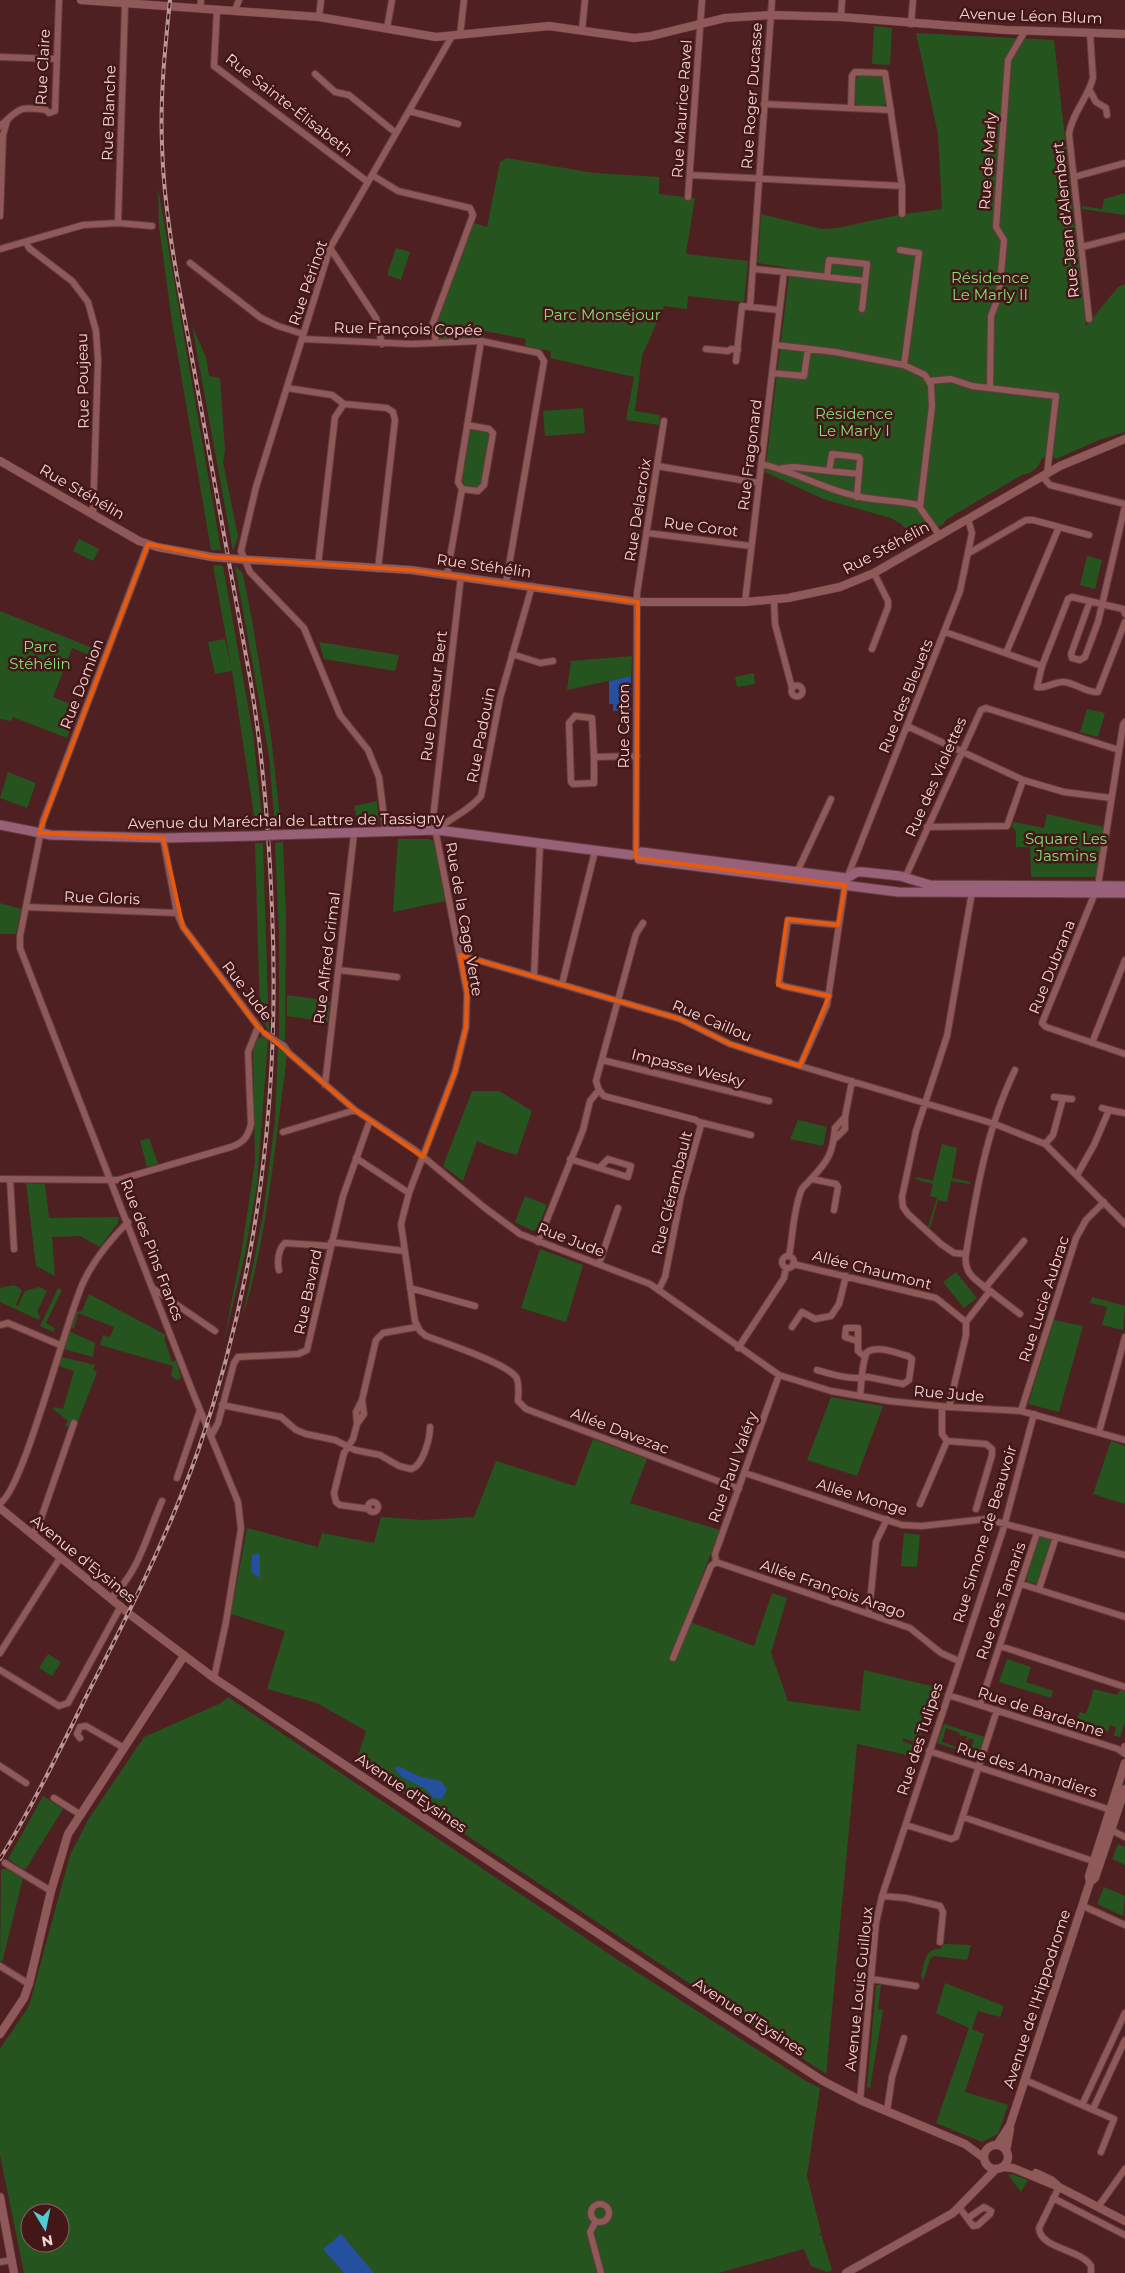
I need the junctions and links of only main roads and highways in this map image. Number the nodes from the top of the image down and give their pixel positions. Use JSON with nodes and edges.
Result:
{"nodes":[{"id":1,"x":0,"y":825,"type":"edge"},
{"id":2,"x":637,"y":854,"type":"junction"},
{"id":3,"x":846,"y":882,"type":"junction"},
{"id":4,"x":1125,"y":886,"type":"edge"},
{"id":5,"x":1096,"y":889,"type":"junction"},
{"id":6,"x":1125,"y":894,"type":"edge"}],
"edges":[{"from":1,"to":2,"type":"main road","name":"Avenue du Maréchal de Lattre de Tassigny","bridge":true},
{"from":2,"to":3,"type":"main road","name":"Avenue du Maréchal de Lattre de Tassigny"},
{"from":2,"to":3,"type":"main road","name":"Avenue du Maréchal de Lattre de Tassigny"},
{"from":3,"to":5,"type":"main road","name":"Avenue du Maréchal de Lattre de Tassigny"},
{"from":3,"to":5,"type":"main road","name":"Avenue du Maréchal de Lattre de Tassigny"},
{"from":4,"to":5,"type":"main road","name":"Avenue du Maréchal de Lattre de Tassigny"},
{"from":5,"to":6,"type":"main road","name":"Avenue du Maréchal de Lattre de Tassigny"}]}
